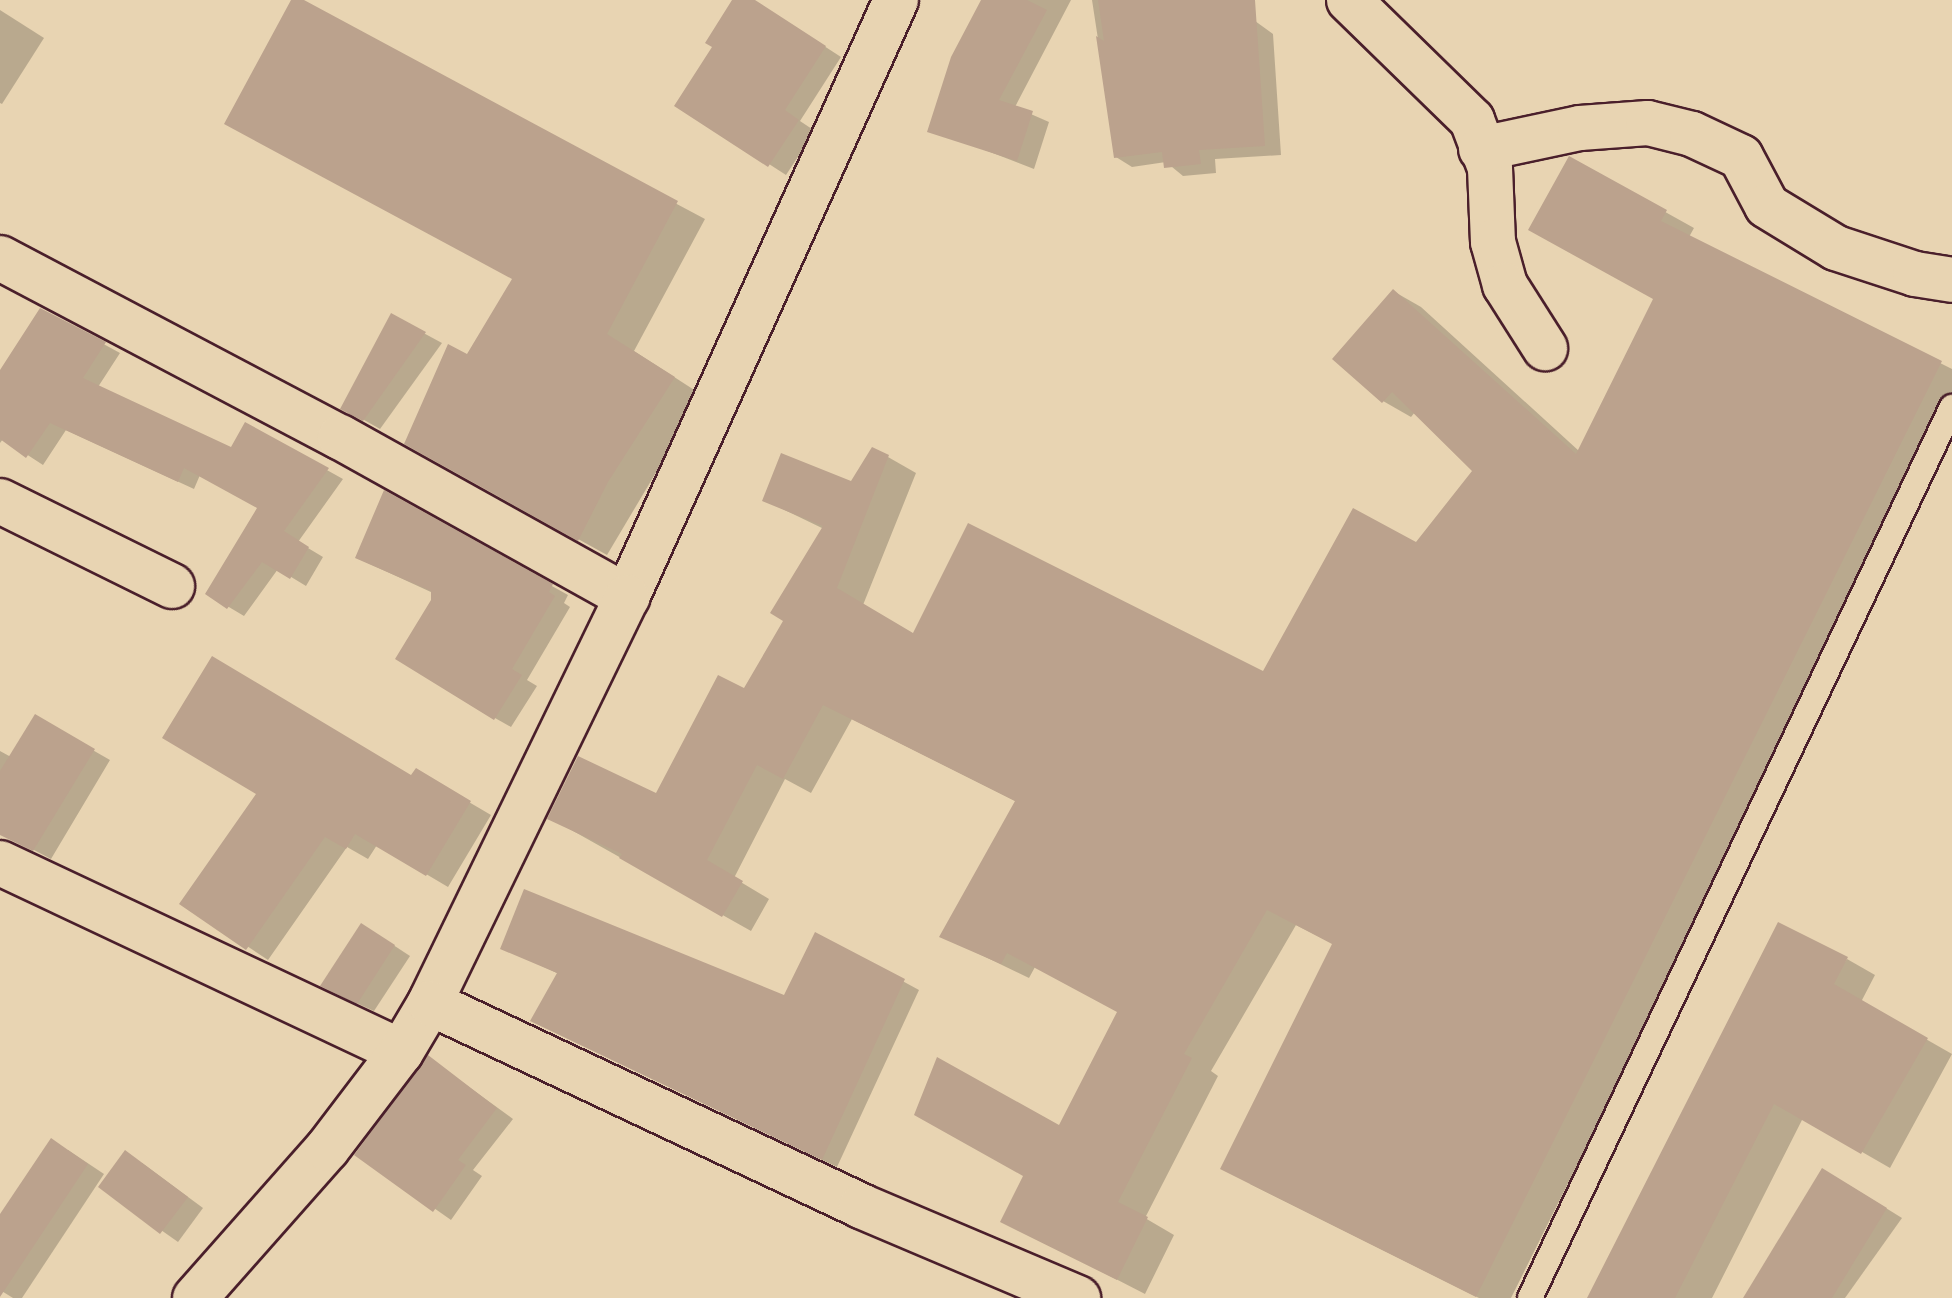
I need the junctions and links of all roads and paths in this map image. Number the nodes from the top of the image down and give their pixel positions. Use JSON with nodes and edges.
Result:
{"nodes":[{"id":1,"x":896,"y":0,"type":"edge"},
{"id":2,"x":1349,"y":0,"type":"edge"},
{"id":3,"x":1481,"y":149,"type":"junction"},
{"id":4,"x":0,"y":258,"type":"edge"},
{"id":5,"x":1952,"y":280,"type":"edge"},
{"id":6,"x":1545,"y":348,"type":"dead end"},
{"id":7,"x":1952,"y":407,"type":"edge"},
{"id":8,"x":0,"y":501,"type":"edge"},
{"id":9,"x":172,"y":586,"type":"dead end"},
{"id":10,"x":627,"y":597,"type":"junction"},
{"id":11,"x":0,"y":863,"type":"edge"},
{"id":12,"x":430,"y":1003,"type":"junction"},
{"id":13,"x":401,"y":1052,"type":"junction"},
{"id":14,"x":204,"y":1288,"type":"edge"},
{"id":15,"x":172,"y":1298,"type":"edge"},
{"id":16,"x":1078,"y":1298,"type":"edge"},
{"id":17,"x":1530,"y":1298,"type":"edge"}],
"edges":[{"from":1,"to":10,"type":"street"},
{"from":2,"to":3,"type":"street"},
{"from":3,"to":5,"type":"street"},
{"from":3,"to":6,"type":"street"},
{"from":4,"to":10,"type":"street"},
{"from":7,"to":17,"type":"lane"},
{"from":8,"to":9,"type":"street"},
{"from":10,"to":12,"type":"street"},
{"from":11,"to":13,"type":"street"},
{"from":12,"to":13,"type":"street"},
{"from":12,"to":16,"type":"street"},
{"from":13,"to":14,"type":"street"},
{"from":14,"to":15,"type":"street"}]}
